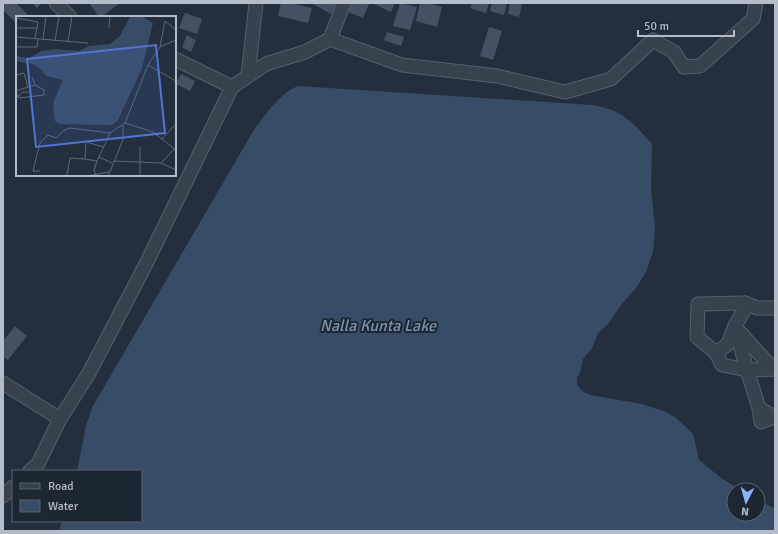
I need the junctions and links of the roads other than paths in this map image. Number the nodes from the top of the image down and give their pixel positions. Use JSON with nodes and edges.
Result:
{"nodes":[{"id":1,"x":56,"y":3,"type":"edge"},
{"id":2,"x":256,"y":3,"type":"edge"},
{"id":3,"x":344,"y":3,"type":"edge"},
{"id":4,"x":756,"y":3,"type":"edge"},
{"id":5,"x":69,"y":16,"type":"edge"},
{"id":6,"x":330,"y":39,"type":"junction"},
{"id":7,"x":176,"y":59,"type":"edge"},
{"id":8,"x":248,"y":76,"type":"junction"},
{"id":9,"x":232,"y":87,"type":"junction"},
{"id":10,"x":745,"y":303,"type":"junction"},
{"id":11,"x":775,"y":308,"type":"edge"},
{"id":12,"x":734,"y":326,"type":"junction"},
{"id":13,"x":716,"y":353,"type":"junction"},
{"id":14,"x":774,"y":369,"type":"edge"},
{"id":15,"x":747,"y":370,"type":"junction"},
{"id":16,"x":3,"y":382,"type":"edge"},
{"id":17,"x":759,"y":408,"type":"dead end"},
{"id":18,"x":60,"y":419,"type":"junction"},
{"id":19,"x":31,"y":470,"type":"edge"},
{"id":20,"x":12,"y":488,"type":"edge"},
{"id":21,"x":3,"y":496,"type":"edge"}],
"edges":[{"from":1,"to":5,"type":"street"},
{"from":2,"to":8,"type":"street"},
{"from":3,"to":6,"type":"street"},
{"from":4,"to":6,"type":"street"},
{"from":6,"to":8,"type":"street"},
{"from":7,"to":9,"type":"street"},
{"from":8,"to":9,"type":"street"},
{"from":9,"to":18,"type":"street"},
{"from":10,"to":11,"type":"street"},
{"from":10,"to":12,"type":"street"},
{"from":10,"to":13,"type":"street"},
{"from":12,"to":13,"type":"street"},
{"from":12,"to":14,"type":"street"},
{"from":12,"to":15,"type":"street"},
{"from":13,"to":15,"type":"street"},
{"from":14,"to":15,"type":"street"},
{"from":15,"to":17,"type":"street"},
{"from":16,"to":18,"type":"street"},
{"from":18,"to":19,"type":"street"},
{"from":20,"to":21,"type":"street"}]}
